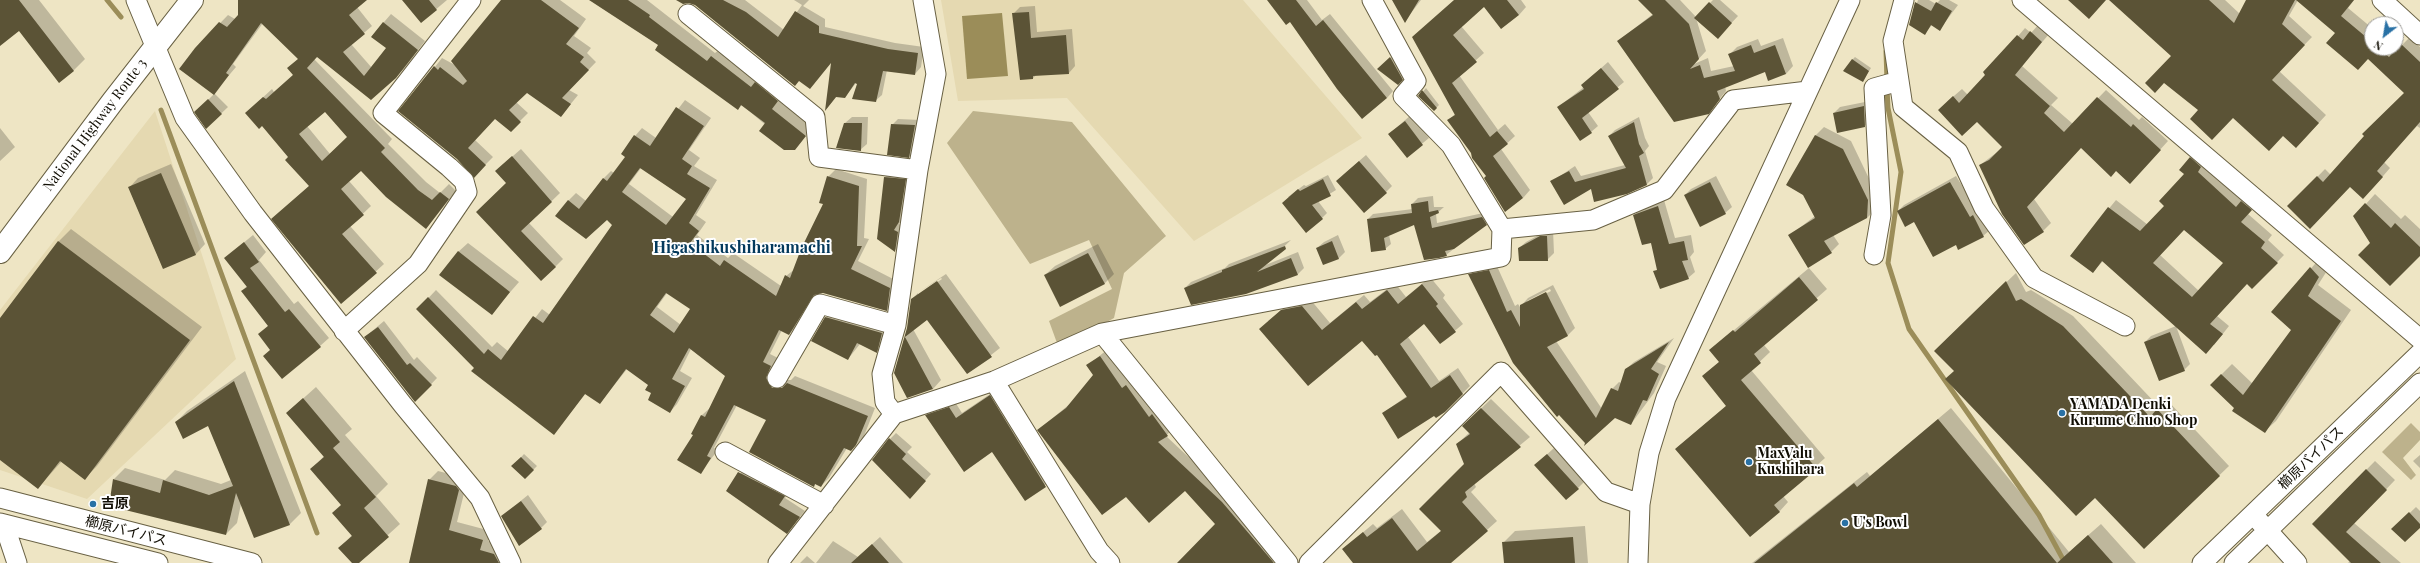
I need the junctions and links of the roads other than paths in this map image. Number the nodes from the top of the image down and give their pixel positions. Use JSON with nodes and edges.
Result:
{"nodes":[{"id":1,"x":136,"y":0,"type":"edge"},
{"id":2,"x":192,"y":0,"type":"edge"},
{"id":3,"x":470,"y":0,"type":"edge"},
{"id":4,"x":923,"y":0,"type":"edge"},
{"id":5,"x":1372,"y":0,"type":"edge"},
{"id":6,"x":1850,"y":0,"type":"edge"},
{"id":7,"x":1904,"y":0,"type":"edge"},
{"id":8,"x":2022,"y":0,"type":"edge"},
{"id":9,"x":2382,"y":0,"type":"edge"},
{"id":10,"x":688,"y":14,"type":"dead end"},
{"id":11,"x":2420,"y":35,"type":"edge"},
{"id":12,"x":155,"y":47,"type":"junction"},
{"id":13,"x":1899,"y":81,"type":"junction"},
{"id":14,"x":1808,"y":91,"type":"junction"},
{"id":15,"x":918,"y":170,"type":"junction"},
{"id":16,"x":1502,"y":229,"type":"junction"},
{"id":17,"x":0,"y":252,"type":"edge"},
{"id":18,"x":1874,"y":256,"type":"dead end"},
{"id":19,"x":896,"y":325,"type":"junction"},
{"id":20,"x":2125,"y":326,"type":"dead end"},
{"id":21,"x":344,"y":331,"type":"junction"},
{"id":22,"x":1102,"y":333,"type":"junction"},
{"id":23,"x":2420,"y":339,"type":"edge"},
{"id":24,"x":2420,"y":353,"type":"edge"},
{"id":25,"x":777,"y":378,"type":"dead end"},
{"id":26,"x":994,"y":381,"type":"junction"},
{"id":27,"x":2420,"y":383,"type":"edge"},
{"id":28,"x":894,"y":414,"type":"junction"},
{"id":29,"x":724,"y":452,"type":"dead end"},
{"id":30,"x":0,"y":498,"type":"edge"},
{"id":31,"x":1640,"y":504,"type":"junction"},
{"id":32,"x":824,"y":505,"type":"junction"},
{"id":33,"x":2253,"y":514,"type":"junction"},
{"id":34,"x":2,"y":523,"type":"edge"},
{"id":35,"x":2267,"y":530,"type":"junction"},
{"id":36,"x":17,"y":563,"type":"edge"},
{"id":37,"x":158,"y":563,"type":"edge"},
{"id":38,"x":252,"y":563,"type":"edge"},
{"id":39,"x":511,"y":563,"type":"edge"},
{"id":40,"x":778,"y":563,"type":"edge"},
{"id":41,"x":1110,"y":563,"type":"edge"},
{"id":42,"x":1288,"y":563,"type":"edge"},
{"id":43,"x":1309,"y":563,"type":"edge"},
{"id":44,"x":1638,"y":563,"type":"edge"},
{"id":45,"x":2202,"y":563,"type":"edge"},
{"id":46,"x":2234,"y":563,"type":"edge"},
{"id":47,"x":2297,"y":563,"type":"edge"}],
"edges":[{"from":1,"to":12,"type":"street"},
{"from":2,"to":12,"type":"highway","name":"National Highway Route 3"},
{"from":3,"to":21,"type":"street"},
{"from":4,"to":15,"type":"street"},
{"from":5,"to":16,"type":"street"},
{"from":6,"to":14,"type":"street"},
{"from":7,"to":13,"type":"street"},
{"from":8,"to":23,"type":"street"},
{"from":9,"to":11,"type":"street"},
{"from":10,"to":15,"type":"street"},
{"from":12,"to":17,"type":"highway","name":"National Highway Route 3"},
{"from":12,"to":21,"type":"street"},
{"from":13,"to":18,"type":"street"},
{"from":13,"to":20,"type":"street"},
{"from":14,"to":16,"type":"street"},
{"from":14,"to":31,"type":"street"},
{"from":15,"to":19,"type":"street"},
{"from":16,"to":22,"type":"street"},
{"from":19,"to":25,"type":"street"},
{"from":19,"to":28,"type":"street"},
{"from":21,"to":39,"type":"street"},
{"from":22,"to":26,"type":"street"},
{"from":22,"to":42,"type":"street"},
{"from":24,"to":33,"type":"street","name":"櫛原バイパス"},
{"from":26,"to":28,"type":"street"},
{"from":26,"to":41,"type":"street"},
{"from":27,"to":35,"type":"street","name":"櫛原バイパス"},
{"from":28,"to":32,"type":"street"},
{"from":29,"to":32,"type":"street"},
{"from":30,"to":38,"type":"street","name":"櫛原バイパス"},
{"from":31,"to":43,"type":"street"},
{"from":31,"to":44,"type":"street"},
{"from":32,"to":40,"type":"street"},
{"from":33,"to":35,"type":"street"},
{"from":33,"to":45,"type":"street","name":"櫛原バイパス"},
{"from":34,"to":36,"type":"street"},
{"from":34,"to":37,"type":"street","name":"櫛原バイパス"},
{"from":35,"to":46,"type":"street","name":"櫛原バイパス"},
{"from":35,"to":47,"type":"street"}]}
